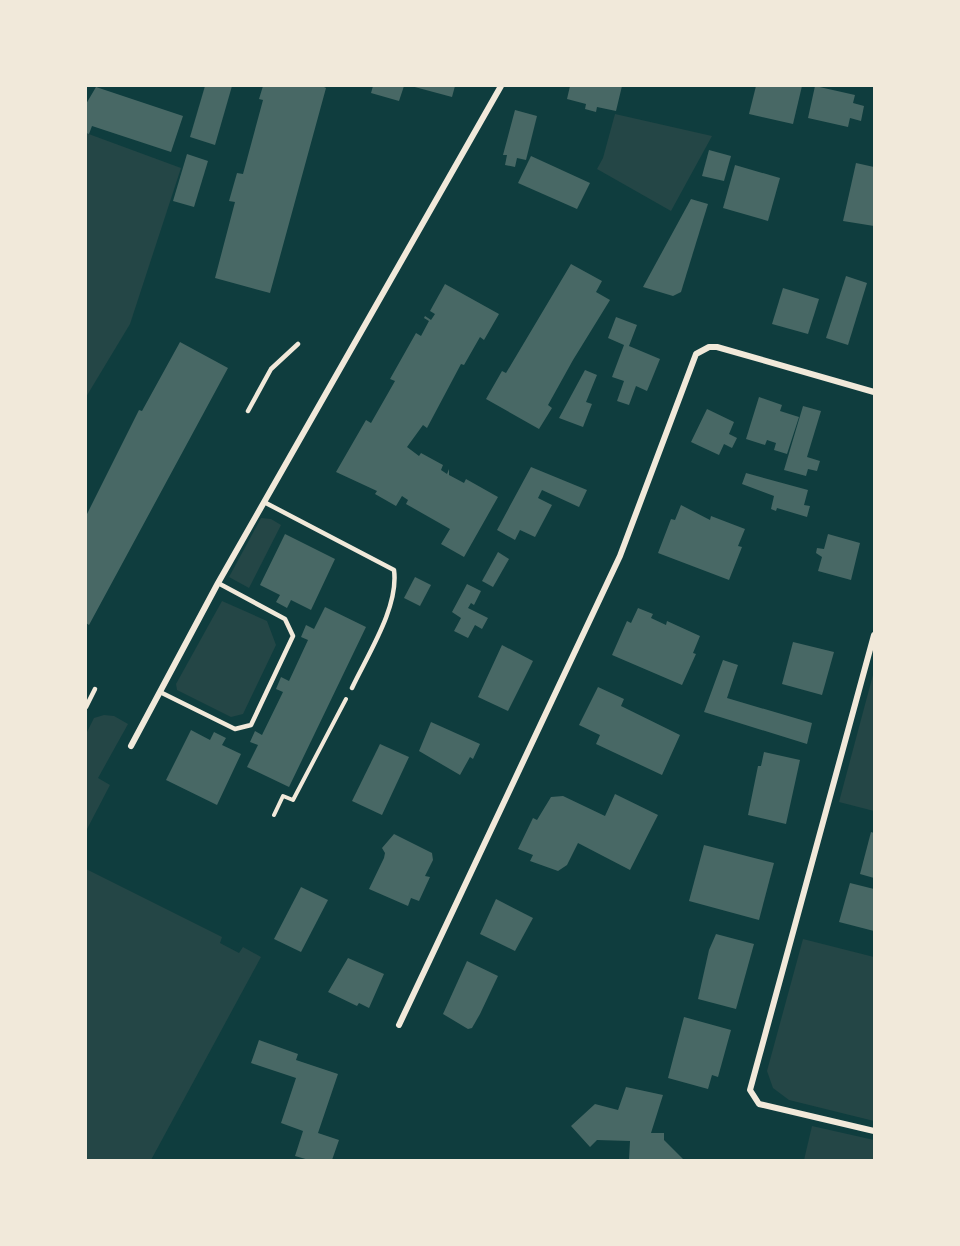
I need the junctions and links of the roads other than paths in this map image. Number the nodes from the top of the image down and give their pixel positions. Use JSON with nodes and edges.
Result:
{"nodes":[{"id":1,"x":501,"y":86,"type":"edge"},
{"id":2,"x":298,"y":344,"type":"dead end"},
{"id":3,"x":874,"y":392,"type":"edge"},
{"id":4,"x":248,"y":411,"type":"dead end"},
{"id":5,"x":264,"y":502,"type":"junction"},
{"id":6,"x":218,"y":583,"type":"junction"},
{"id":7,"x":874,"y":636,"type":"edge"},
{"id":8,"x":352,"y":688,"type":"road end"},
{"id":9,"x":95,"y":689,"type":"dead end"},
{"id":10,"x":160,"y":692,"type":"junction"},
{"id":11,"x":86,"y":706,"type":"edge"},
{"id":12,"x":132,"y":746,"type":"dead end"},
{"id":13,"x":399,"y":1025,"type":"dead end"},
{"id":14,"x":874,"y":1131,"type":"edge"}],
"edges":[{"from":1,"to":5,"type":"street"},
{"from":2,"to":4,"type":"lane"},
{"from":3,"to":13,"type":"street"},
{"from":5,"to":6,"type":"street"},
{"from":5,"to":8,"type":"lane"},
{"from":6,"to":10,"type":"street"},
{"from":6,"to":10,"type":"lane"},
{"from":7,"to":14,"type":"street"},
{"from":9,"to":11,"type":"lane"},
{"from":10,"to":12,"type":"street"}]}
